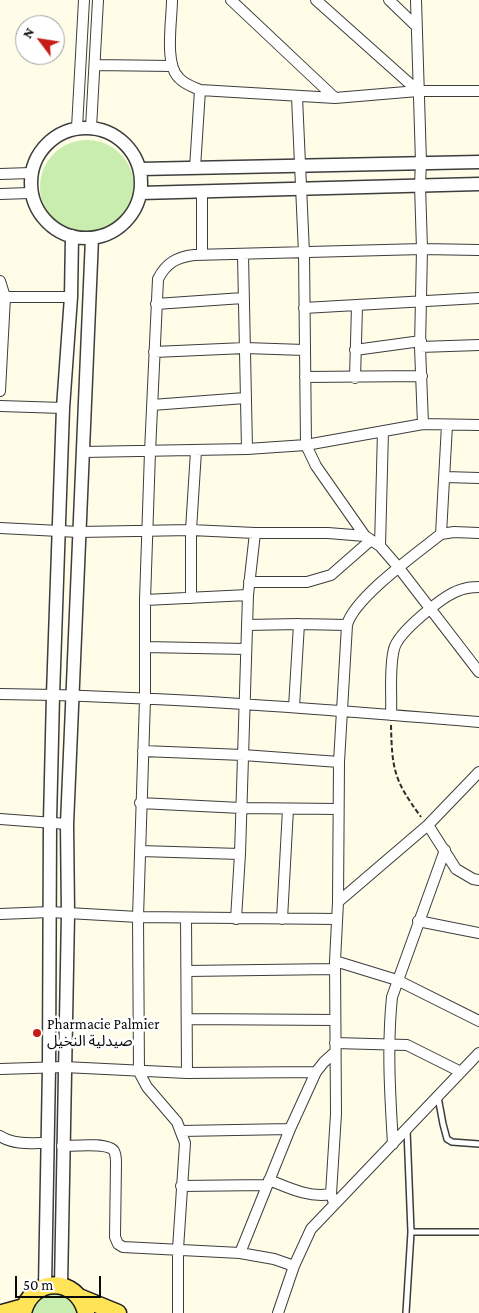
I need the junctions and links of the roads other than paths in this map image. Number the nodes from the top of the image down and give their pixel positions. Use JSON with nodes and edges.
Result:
{"nodes":[{"id":1,"x":84,"y":0,"type":"edge"},
{"id":2,"x":98,"y":0,"type":"edge"},
{"id":3,"x":172,"y":0,"type":"edge"},
{"id":4,"x":231,"y":0,"type":"edge"},
{"id":5,"x":250,"y":0,"type":"edge"},
{"id":6,"x":316,"y":0,"type":"edge"},
{"id":7,"x":389,"y":0,"type":"edge"},
{"id":8,"x":416,"y":0,"type":"edge"},
{"id":9,"x":242,"y":9,"type":"junction"},
{"id":10,"x":416,"y":26,"type":"junction"},
{"id":11,"x":95,"y":65,"type":"junction"},
{"id":12,"x":172,"y":66,"type":"junction"},
{"id":13,"x":200,"y":90,"type":"junction"},
{"id":14,"x":479,"y":91,"type":"edge"},
{"id":15,"x":418,"y":92,"type":"junction"},
{"id":16,"x":297,"y":97,"type":"junction"},
{"id":17,"x":335,"y":98,"type":"junction"},
{"id":18,"x":77,"y":128,"type":"junction"},
{"id":19,"x":91,"y":128,"type":"junction"},
{"id":20,"x":421,"y":162,"type":"junction"},
{"id":21,"x":479,"y":162,"type":"edge"},
{"id":22,"x":301,"y":166,"type":"junction"},
{"id":23,"x":195,"y":168,"type":"junction"},
{"id":24,"x":140,"y":169,"type":"junction"},
{"id":25,"x":31,"y":173,"type":"junction"},
{"id":26,"x":0,"y":174,"type":"edge"},
{"id":27,"x":479,"y":184,"type":"edge"},
{"id":28,"x":420,"y":186,"type":"junction"},
{"id":29,"x":302,"y":188,"type":"junction"},
{"id":30,"x":202,"y":191,"type":"junction"},
{"id":31,"x":30,"y":193,"type":"junction"},
{"id":32,"x":140,"y":193,"type":"junction"},
{"id":33,"x":0,"y":194,"type":"edge"},
{"id":34,"x":72,"y":236,"type":"junction"},
{"id":35,"x":92,"y":238,"type":"junction"},
{"id":36,"x":422,"y":249,"type":"junction"},
{"id":37,"x":479,"y":250,"type":"edge"},
{"id":38,"x":304,"y":253,"type":"junction"},
{"id":39,"x":202,"y":255,"type":"junction"},
{"id":40,"x":243,"y":255,"type":"junction"},
{"id":41,"x":0,"y":281,"type":"edge"},
{"id":42,"x":5,"y":297,"type":"junction"},
{"id":43,"x":71,"y":298,"type":"junction"},
{"id":44,"x":243,"y":298,"type":"junction"},
{"id":45,"x":479,"y":298,"type":"edge"},
{"id":46,"x":421,"y":302,"type":"junction"},
{"id":47,"x":156,"y":304,"type":"junction"},
{"id":48,"x":357,"y":306,"type":"junction"},
{"id":49,"x":304,"y":308,"type":"junction"},
{"id":50,"x":420,"y":344,"type":"junction"},
{"id":51,"x":479,"y":345,"type":"edge"},
{"id":52,"x":245,"y":348,"type":"junction"},
{"id":53,"x":304,"y":350,"type":"junction"},
{"id":54,"x":356,"y":350,"type":"junction"},
{"id":55,"x":154,"y":352,"type":"junction"},
{"id":56,"x":422,"y":376,"type":"junction"},
{"id":57,"x":305,"y":377,"type":"junction"},
{"id":58,"x":356,"y":378,"type":"junction"},
{"id":59,"x":0,"y":391,"type":"edge"},
{"id":60,"x":245,"y":398,"type":"junction"},
{"id":61,"x":152,"y":405,"type":"junction"},
{"id":62,"x":0,"y":406,"type":"edge"},
{"id":63,"x":63,"y":408,"type":"junction"},
{"id":64,"x":423,"y":424,"type":"junction"},
{"id":65,"x":447,"y":425,"type":"junction"},
{"id":66,"x":479,"y":426,"type":"edge"},
{"id":67,"x":383,"y":431,"type":"junction"},
{"id":68,"x":306,"y":445,"type":"junction"},
{"id":69,"x":247,"y":449,"type":"junction"},
{"id":70,"x":196,"y":451,"type":"junction"},
{"id":71,"x":83,"y":452,"type":"junction"},
{"id":72,"x":150,"y":452,"type":"junction"},
{"id":73,"x":445,"y":477,"type":"junction"},
{"id":74,"x":479,"y":478,"type":"edge"},
{"id":75,"x":0,"y":528,"type":"edge"},
{"id":76,"x":191,"y":530,"type":"junction"},
{"id":77,"x":60,"y":531,"type":"junction"},
{"id":78,"x":79,"y":532,"type":"junction"},
{"id":79,"x":148,"y":532,"type":"junction"},
{"id":80,"x":255,"y":533,"type":"junction"},
{"id":81,"x":479,"y":533,"type":"edge"},
{"id":82,"x":440,"y":534,"type":"junction"},
{"id":83,"x":368,"y":538,"type":"junction"},
{"id":84,"x":380,"y":546,"type":"junction"},
{"id":85,"x":399,"y":568,"type":"junction"},
{"id":86,"x":249,"y":582,"type":"junction"},
{"id":87,"x":479,"y":588,"type":"edge"},
{"id":88,"x":248,"y":595,"type":"junction"},
{"id":89,"x":191,"y":598,"type":"junction"},
{"id":90,"x":145,"y":600,"type":"junction"},
{"id":91,"x":430,"y":610,"type":"junction"},
{"id":92,"x":299,"y":624,"type":"junction"},
{"id":93,"x":247,"y":625,"type":"junction"},
{"id":94,"x":347,"y":625,"type":"junction"},
{"id":95,"x":145,"y":647,"type":"junction"},
{"id":96,"x":246,"y":649,"type":"junction"},
{"id":97,"x":479,"y":672,"type":"edge"},
{"id":98,"x":0,"y":694,"type":"edge"},
{"id":99,"x":53,"y":695,"type":"junction"},
{"id":100,"x":73,"y":696,"type":"junction"},
{"id":101,"x":145,"y":699,"type":"junction"},
{"id":102,"x":244,"y":705,"type":"junction"},
{"id":103,"x":294,"y":707,"type":"junction"},
{"id":104,"x":342,"y":710,"type":"junction"},
{"id":105,"x":391,"y":715,"type":"junction"},
{"id":106,"x":479,"y":722,"type":"edge"},
{"id":107,"x":142,"y":751,"type":"junction"},
{"id":108,"x":243,"y":755,"type":"junction"},
{"id":109,"x":338,"y":762,"type":"junction"},
{"id":110,"x":477,"y":778,"type":"edge"},
{"id":111,"x":140,"y":803,"type":"junction"},
{"id":112,"x":241,"y":808,"type":"junction"},
{"id":113,"x":288,"y":809,"type":"junction"},
{"id":114,"x":338,"y":809,"type":"junction"},
{"id":115,"x":0,"y":819,"type":"edge"},
{"id":116,"x":50,"y":821,"type":"junction"},
{"id":117,"x":67,"y":824,"type":"junction"},
{"id":118,"x":428,"y":826,"type":"junction"},
{"id":119,"x":445,"y":850,"type":"junction"},
{"id":120,"x":140,"y":851,"type":"junction"},
{"id":121,"x":240,"y":854,"type":"junction"},
{"id":122,"x":479,"y":880,"type":"edge"},
{"id":123,"x":338,"y":902,"type":"junction"},
{"id":124,"x":50,"y":912,"type":"junction"},
{"id":125,"x":0,"y":914,"type":"edge"},
{"id":126,"x":68,"y":914,"type":"junction"},
{"id":127,"x":138,"y":917,"type":"junction"},
{"id":128,"x":186,"y":918,"type":"junction"},
{"id":129,"x":236,"y":918,"type":"junction"},
{"id":130,"x":282,"y":919,"type":"junction"},
{"id":131,"x":337,"y":919,"type":"junction"},
{"id":132,"x":418,"y":921,"type":"junction"},
{"id":133,"x":479,"y":933,"type":"edge"},
{"id":134,"x":335,"y":965,"type":"junction"},
{"id":135,"x":187,"y":971,"type":"junction"},
{"id":136,"x":397,"y":980,"type":"junction"},
{"id":137,"x":187,"y":1019,"type":"junction"},
{"id":138,"x":335,"y":1020,"type":"junction"},
{"id":139,"x":479,"y":1021,"type":"edge"},
{"id":140,"x":390,"y":1044,"type":"junction"},
{"id":141,"x":335,"y":1048,"type":"junction"},
{"id":142,"x":479,"y":1053,"type":"edge"},
{"id":143,"x":64,"y":1067,"type":"junction"},
{"id":144,"x":49,"y":1068,"type":"junction"},
{"id":145,"x":0,"y":1069,"type":"edge"},
{"id":146,"x":140,"y":1072,"type":"junction"},
{"id":147,"x":316,"y":1072,"type":"junction"},
{"id":148,"x":461,"y":1072,"type":"junction"},
{"id":149,"x":187,"y":1073,"type":"junction"},
{"id":150,"x":438,"y":1096,"type":"junction"},
{"id":151,"x":290,"y":1129,"type":"junction"},
{"id":152,"x":407,"y":1129,"type":"junction"},
{"id":153,"x":181,"y":1131,"type":"junction"},
{"id":154,"x":0,"y":1136,"type":"edge"},
{"id":155,"x":48,"y":1143,"type":"junction"},
{"id":156,"x":393,"y":1144,"type":"junction"},
{"id":157,"x":479,"y":1144,"type":"edge"},
{"id":158,"x":62,"y":1146,"type":"junction"},
{"id":159,"x":267,"y":1183,"type":"junction"},
{"id":160,"x":181,"y":1186,"type":"junction"},
{"id":161,"x":332,"y":1199,"type":"junction"},
{"id":162,"x":411,"y":1232,"type":"junction"},
{"id":163,"x":479,"y":1232,"type":"edge"},
{"id":164,"x":178,"y":1249,"type":"junction"},
{"id":165,"x":240,"y":1253,"type":"junction"},
{"id":166,"x":294,"y":1266,"type":"junction"},
{"id":167,"x":53,"y":1286,"type":"junction"},
{"id":168,"x":79,"y":1297,"type":"junction"},
{"id":169,"x":23,"y":1310,"type":"edge"},
{"id":170,"x":2,"y":1313,"type":"edge"},
{"id":171,"x":86,"y":1313,"type":"edge"},
{"id":172,"x":118,"y":1313,"type":"edge"},
{"id":173,"x":178,"y":1313,"type":"edge"},
{"id":174,"x":278,"y":1313,"type":"edge"},
{"id":175,"x":406,"y":1313,"type":"edge"}],
"edges":[{"from":1,"to":18,"type":"street"},
{"from":2,"to":11,"type":"street"},
{"from":3,"to":12,"type":"street"},
{"from":4,"to":9,"type":"street"},
{"from":5,"to":9,"type":"street"},
{"from":6,"to":15,"type":"street"},
{"from":7,"to":10,"type":"street"},
{"from":8,"to":10,"type":"street"},
{"from":9,"to":17,"type":"street"},
{"from":10,"to":15,"type":"street"},
{"from":11,"to":12,"type":"street"},
{"from":11,"to":19,"type":"street"},
{"from":12,"to":13,"type":"street"},
{"from":13,"to":16,"type":"street"},
{"from":13,"to":23,"type":"street"},
{"from":14,"to":15,"type":"street"},
{"from":15,"to":17,"type":"street"},
{"from":15,"to":20,"type":"street"},
{"from":16,"to":17,"type":"street"},
{"from":16,"to":22,"type":"street"},
{"from":18,"to":19,"type":"street"},
{"from":18,"to":25,"type":"street"},
{"from":19,"to":24,"type":"street"},
{"from":20,"to":21,"type":"street"},
{"from":20,"to":22,"type":"street"},
{"from":20,"to":28,"type":"street"},
{"from":22,"to":23,"type":"street"},
{"from":22,"to":29,"type":"street"},
{"from":23,"to":24,"type":"street"},
{"from":24,"to":32,"type":"street"},
{"from":25,"to":26,"type":"street"},
{"from":25,"to":31,"type":"street"},
{"from":27,"to":28,"type":"street"},
{"from":28,"to":29,"type":"street"},
{"from":28,"to":36,"type":"street"},
{"from":29,"to":30,"type":"street"},
{"from":29,"to":38,"type":"street"},
{"from":30,"to":32,"type":"street"},
{"from":30,"to":39,"type":"street"},
{"from":31,"to":33,"type":"street"},
{"from":31,"to":34,"type":"street"},
{"from":32,"to":35,"type":"street"},
{"from":34,"to":35,"type":"street"},
{"from":34,"to":43,"type":"street"},
{"from":35,"to":71,"type":"street"},
{"from":36,"to":37,"type":"street"},
{"from":36,"to":38,"type":"street"},
{"from":36,"to":46,"type":"street"},
{"from":38,"to":40,"type":"street"},
{"from":38,"to":49,"type":"street"},
{"from":39,"to":40,"type":"street"},
{"from":39,"to":47,"type":"street"},
{"from":40,"to":44,"type":"street"},
{"from":41,"to":42,"type":"street"},
{"from":42,"to":43,"type":"street"},
{"from":42,"to":59,"type":"street"},
{"from":43,"to":63,"type":"street"},
{"from":44,"to":47,"type":"street"},
{"from":44,"to":52,"type":"street"},
{"from":45,"to":46,"type":"street"},
{"from":46,"to":48,"type":"street"},
{"from":46,"to":50,"type":"street"},
{"from":47,"to":55,"type":"street"},
{"from":48,"to":49,"type":"street"},
{"from":48,"to":54,"type":"street"},
{"from":49,"to":53,"type":"street"},
{"from":50,"to":51,"type":"street"},
{"from":50,"to":54,"type":"street"},
{"from":50,"to":56,"type":"street"},
{"from":52,"to":53,"type":"street"},
{"from":52,"to":55,"type":"street"},
{"from":52,"to":60,"type":"street"},
{"from":53,"to":57,"type":"street"},
{"from":54,"to":58,"type":"street"},
{"from":55,"to":61,"type":"street"},
{"from":56,"to":58,"type":"street"},
{"from":56,"to":64,"type":"street"},
{"from":57,"to":58,"type":"street"},
{"from":57,"to":68,"type":"street"},
{"from":60,"to":61,"type":"street"},
{"from":60,"to":69,"type":"street"},
{"from":61,"to":72,"type":"street"},
{"from":62,"to":63,"type":"street"},
{"from":63,"to":77,"type":"street"},
{"from":64,"to":65,"type":"street"},
{"from":64,"to":67,"type":"street"},
{"from":65,"to":66,"type":"street"},
{"from":65,"to":73,"type":"street"},
{"from":67,"to":68,"type":"street"},
{"from":67,"to":84,"type":"street"},
{"from":68,"to":69,"type":"street"},
{"from":68,"to":83,"type":"street"},
{"from":69,"to":70,"type":"street"},
{"from":70,"to":72,"type":"street"},
{"from":70,"to":76,"type":"street"},
{"from":71,"to":72,"type":"street"},
{"from":71,"to":78,"type":"street"},
{"from":72,"to":79,"type":"street"},
{"from":73,"to":74,"type":"street"},
{"from":73,"to":82,"type":"street"},
{"from":75,"to":77,"type":"street"},
{"from":76,"to":79,"type":"street"},
{"from":76,"to":80,"type":"street"},
{"from":76,"to":89,"type":"street"},
{"from":77,"to":78,"type":"street"},
{"from":77,"to":99,"type":"street"},
{"from":78,"to":79,"type":"street"},
{"from":78,"to":100,"type":"street"},
{"from":79,"to":90,"type":"street"},
{"from":80,"to":83,"type":"street"},
{"from":80,"to":86,"type":"street"},
{"from":81,"to":82,"type":"street"},
{"from":82,"to":85,"type":"street"},
{"from":83,"to":84,"type":"street"},
{"from":83,"to":86,"type":"street"},
{"from":84,"to":85,"type":"street"},
{"from":85,"to":91,"type":"street"},
{"from":85,"to":94,"type":"street"},
{"from":86,"to":88,"type":"street"},
{"from":87,"to":91,"type":"street"},
{"from":88,"to":89,"type":"street"},
{"from":88,"to":93,"type":"street"},
{"from":89,"to":90,"type":"street"},
{"from":90,"to":95,"type":"street"},
{"from":91,"to":97,"type":"street"},
{"from":91,"to":105,"type":"street"},
{"from":92,"to":93,"type":"street"},
{"from":92,"to":94,"type":"street"},
{"from":92,"to":103,"type":"street"},
{"from":93,"to":96,"type":"street"},
{"from":94,"to":104,"type":"street"},
{"from":95,"to":96,"type":"street"},
{"from":95,"to":101,"type":"street"},
{"from":96,"to":102,"type":"street"},
{"from":98,"to":99,"type":"street"},
{"from":99,"to":100,"type":"street"},
{"from":99,"to":116,"type":"street"},
{"from":100,"to":101,"type":"street"},
{"from":100,"to":117,"type":"street"},
{"from":101,"to":102,"type":"street"},
{"from":101,"to":107,"type":"street"},
{"from":102,"to":103,"type":"street"},
{"from":102,"to":108,"type":"street"},
{"from":103,"to":104,"type":"street"},
{"from":104,"to":105,"type":"street"},
{"from":104,"to":109,"type":"street"},
{"from":105,"to":106,"type":"street"},
{"from":107,"to":108,"type":"street"},
{"from":107,"to":111,"type":"street"},
{"from":108,"to":109,"type":"street"},
{"from":108,"to":112,"type":"street"},
{"from":109,"to":114,"type":"street"},
{"from":110,"to":118,"type":"street"},
{"from":111,"to":112,"type":"street"},
{"from":111,"to":120,"type":"street"},
{"from":112,"to":113,"type":"street"},
{"from":112,"to":121,"type":"street"},
{"from":113,"to":114,"type":"street"},
{"from":113,"to":130,"type":"street"},
{"from":114,"to":123,"type":"street"},
{"from":115,"to":116,"type":"street"},
{"from":116,"to":117,"type":"street"},
{"from":116,"to":124,"type":"street"},
{"from":117,"to":126,"type":"street"},
{"from":118,"to":119,"type":"street"},
{"from":118,"to":123,"type":"street"},
{"from":119,"to":122,"type":"street"},
{"from":119,"to":132,"type":"street"},
{"from":120,"to":121,"type":"street"},
{"from":120,"to":127,"type":"street"},
{"from":121,"to":129,"type":"street"},
{"from":123,"to":131,"type":"street"},
{"from":124,"to":125,"type":"street"},
{"from":124,"to":126,"type":"street"},
{"from":124,"to":144,"type":"street"},
{"from":126,"to":127,"type":"street"},
{"from":126,"to":143,"type":"street"},
{"from":127,"to":128,"type":"street"},
{"from":127,"to":146,"type":"street"},
{"from":128,"to":129,"type":"street"},
{"from":128,"to":135,"type":"street"},
{"from":129,"to":130,"type":"street"},
{"from":130,"to":131,"type":"street"},
{"from":131,"to":134,"type":"street"},
{"from":132,"to":133,"type":"street"},
{"from":132,"to":136,"type":"street"},
{"from":134,"to":135,"type":"street"},
{"from":134,"to":136,"type":"street"},
{"from":134,"to":138,"type":"street"},
{"from":135,"to":137,"type":"street"},
{"from":136,"to":139,"type":"street"},
{"from":136,"to":140,"type":"street"},
{"from":137,"to":138,"type":"street"},
{"from":137,"to":149,"type":"street"},
{"from":138,"to":141,"type":"street"},
{"from":140,"to":141,"type":"street"},
{"from":140,"to":148,"type":"street"},
{"from":140,"to":156,"type":"street"},
{"from":141,"to":147,"type":"street"},
{"from":141,"to":161,"type":"street"},
{"from":142,"to":148,"type":"street"},
{"from":143,"to":144,"type":"street"},
{"from":143,"to":146,"type":"street"},
{"from":143,"to":158,"type":"street"},
{"from":144,"to":145,"type":"street"},
{"from":144,"to":155,"type":"street"},
{"from":146,"to":149,"type":"street"},
{"from":146,"to":153,"type":"street"},
{"from":147,"to":149,"type":"street"},
{"from":147,"to":151,"type":"street"},
{"from":148,"to":150,"type":"street"},
{"from":150,"to":152,"type":"street"},
{"from":150,"to":157,"type":"lane"},
{"from":151,"to":153,"type":"street"},
{"from":151,"to":159,"type":"street"},
{"from":152,"to":156,"type":"street"},
{"from":152,"to":162,"type":"lane"},
{"from":153,"to":160,"type":"street"},
{"from":154,"to":155,"type":"street"},
{"from":155,"to":167,"type":"street"},
{"from":156,"to":161,"type":"street"},
{"from":158,"to":164,"type":"street"},
{"from":158,"to":167,"type":"street"},
{"from":159,"to":160,"type":"street"},
{"from":159,"to":161,"type":"street"},
{"from":159,"to":165,"type":"street"},
{"from":160,"to":164,"type":"street"},
{"from":161,"to":166,"type":"street"},
{"from":162,"to":163,"type":"lane"},
{"from":162,"to":175,"type":"lane"},
{"from":164,"to":165,"type":"street"},
{"from":164,"to":173,"type":"street"},
{"from":165,"to":166,"type":"street"},
{"from":166,"to":174,"type":"street"},
{"from":167,"to":168,"type":"main road"},
{"from":167,"to":169,"type":"main road"},
{"from":168,"to":171,"type":"main road"},
{"from":168,"to":172,"type":"main road"},
{"from":169,"to":170,"type":"main road"}]}
